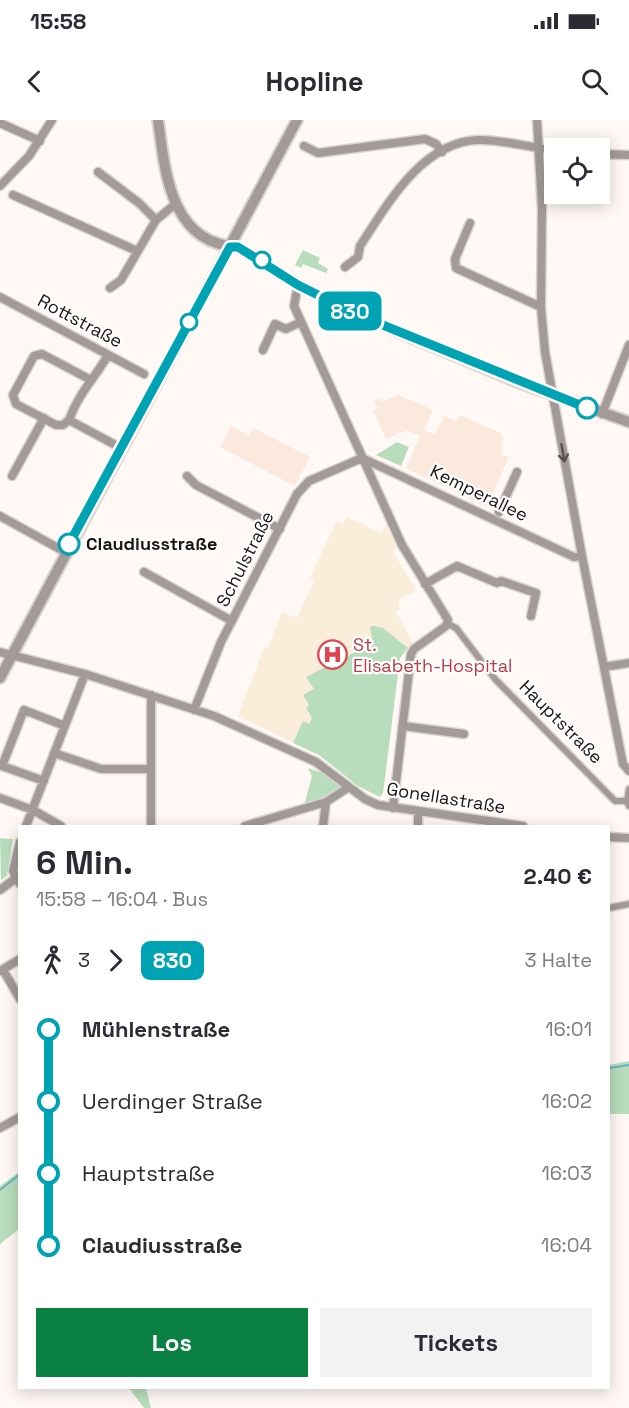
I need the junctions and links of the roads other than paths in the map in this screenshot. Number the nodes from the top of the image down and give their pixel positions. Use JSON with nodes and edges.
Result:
{"nodes":[{"id":1,"x":52,"y":120,"type":"edge"},
{"id":2,"x":158,"y":120,"type":"edge"},
{"id":3,"x":297,"y":120,"type":"edge"},
{"id":4,"x":537,"y":120,"type":"edge"},
{"id":5,"x":0,"y":123,"type":"edge"},
{"id":6,"x":40,"y":141,"type":"junction"},
{"id":7,"x":304,"y":146,"type":"dead end"},
{"id":8,"x":538,"y":148,"type":"junction"},
{"id":9,"x":544,"y":149,"type":"edge"},
{"id":10,"x":442,"y":152,"type":"junction"},
{"id":11,"x":610,"y":154,"type":"edge"},
{"id":12,"x":629,"y":155,"type":"edge"},
{"id":13,"x":98,"y":172,"type":"dead end"},
{"id":14,"x":0,"y":186,"type":"edge"},
{"id":15,"x":13,"y":195,"type":"dead end"},
{"id":16,"x":174,"y":205,"type":"junction"},
{"id":17,"x":156,"y":220,"type":"junction"},
{"id":18,"x":470,"y":223,"type":"dead end"},
{"id":19,"x":230,"y":247,"type":"junction"},
{"id":20,"x":137,"y":251,"type":"junction"},
{"id":21,"x":345,"y":267,"type":"dead end"},
{"id":22,"x":298,"y":285,"type":"junction"},
{"id":23,"x":110,"y":288,"type":"dead end"},
{"id":24,"x":0,"y":297,"type":"edge"},
{"id":25,"x":541,"y":307,"type":"junction"},
{"id":26,"x":301,"y":322,"type":"junction"},
{"id":27,"x":629,"y":345,"type":"edge"},
{"id":28,"x":263,"y":350,"type":"dead end"},
{"id":29,"x":108,"y":355,"type":"junction"},
{"id":30,"x":144,"y":374,"type":"dead end"},
{"id":31,"x":89,"y":379,"type":"junction"},
{"id":32,"x":553,"y":395,"type":"junction"},
{"id":33,"x":602,"y":414,"type":"junction"},
{"id":34,"x":44,"y":418,"type":"junction"},
{"id":35,"x":69,"y":420,"type":"junction"},
{"id":36,"x":629,"y":422,"type":"edge"},
{"id":37,"x":121,"y":448,"type":"junction"},
{"id":38,"x":362,"y":458,"type":"junction"},
{"id":39,"x":517,"y":472,"type":"dead end"},
{"id":40,"x":12,"y":476,"type":"dead end"},
{"id":41,"x":186,"y":476,"type":"dead end"},
{"id":42,"x":499,"y":512,"type":"dead end"},
{"id":43,"x":0,"y":516,"type":"edge"},
{"id":44,"x":280,"y":529,"type":"junction"},
{"id":45,"x":65,"y":552,"type":"junction"},
{"id":46,"x":582,"y":556,"type":"junction"},
{"id":47,"x":144,"y":572,"type":"dead end"},
{"id":48,"x":425,"y":584,"type":"junction"},
{"id":49,"x":531,"y":616,"type":"dead end"},
{"id":50,"x":232,"y":621,"type":"junction"},
{"id":51,"x":448,"y":624,"type":"junction"},
{"id":52,"x":0,"y":652,"type":"edge"},
{"id":53,"x":12,"y":656,"type":"junction"},
{"id":54,"x":629,"y":663,"type":"edge"},
{"id":55,"x":604,"y":667,"type":"junction"},
{"id":56,"x":85,"y":674,"type":"junction"},
{"id":57,"x":0,"y":678,"type":"edge"},
{"id":58,"x":151,"y":695,"type":"junction"},
{"id":59,"x":194,"y":710,"type":"junction"},
{"id":60,"x":65,"y":726,"type":"junction"},
{"id":61,"x":403,"y":726,"type":"junction"},
{"id":62,"x":464,"y":734,"type":"dead end"},
{"id":63,"x":54,"y":753,"type":"junction"},
{"id":64,"x":151,"y":769,"type":"junction"},
{"id":65,"x":629,"y":771,"type":"edge"},
{"id":66,"x":44,"y":781,"type":"junction"},
{"id":67,"x":349,"y":787,"type":"junction"},
{"id":68,"x":0,"y":798,"type":"edge"},
{"id":69,"x":628,"y":798,"type":"edge"},
{"id":70,"x":326,"y":802,"type":"junction"},
{"id":71,"x":393,"y":808,"type":"junction"},
{"id":72,"x":33,"y":810,"type":"junction"},
{"id":73,"x":418,"y":812,"type":"junction"},
{"id":74,"x":26,"y":825,"type":"edge"},
{"id":75,"x":59,"y":825,"type":"edge"},
{"id":76,"x":151,"y":825,"type":"edge"},
{"id":77,"x":248,"y":825,"type":"edge"},
{"id":78,"x":323,"y":825,"type":"edge"},
{"id":79,"x":418,"y":825,"type":"edge"},
{"id":80,"x":516,"y":825,"type":"edge"},
{"id":81,"x":610,"y":837,"type":"edge"},
{"id":82,"x":629,"y":838,"type":"edge"},
{"id":83,"x":18,"y":847,"type":"edge"},
{"id":84,"x":18,"y":881,"type":"edge"},
{"id":85,"x":0,"y":890,"type":"edge"},
{"id":86,"x":629,"y":904,"type":"edge"},
{"id":87,"x":610,"y":908,"type":"edge"},
{"id":88,"x":18,"y":960,"type":"edge"},
{"id":89,"x":1,"y":970,"type":"edge"},
{"id":90,"x":18,"y":996,"type":"edge"},
{"id":91,"x":18,"y":1118,"type":"edge"},
{"id":92,"x":0,"y":1128,"type":"edge"}],
"edges":[{"from":1,"to":6,"type":"street"},
{"from":2,"to":16,"type":"street"},
{"from":3,"to":19,"type":"street"},
{"from":4,"to":8,"type":"street"},
{"from":5,"to":6,"type":"street"},
{"from":6,"to":14,"type":"street"},
{"from":7,"to":10,"type":"street"},
{"from":8,"to":9,"type":"street"},
{"from":8,"to":10,"type":"street"},
{"from":8,"to":25,"type":"street"},
{"from":10,"to":21,"type":"street"},
{"from":11,"to":12,"type":"street"},
{"from":13,"to":17,"type":"street"},
{"from":15,"to":20,"type":"street"},
{"from":16,"to":17,"type":"street"},
{"from":16,"to":19,"type":"street"},
{"from":17,"to":20,"type":"street"},
{"from":18,"to":25,"type":"street"},
{"from":19,"to":22,"type":"street"},
{"from":19,"to":37,"type":"street"},
{"from":20,"to":23,"type":"street"},
{"from":22,"to":26,"type":"street","name":"Hauptstraße"},
{"from":22,"to":32,"type":"street"},
{"from":24,"to":29,"type":"street","name":"Rottstraße"},
{"from":25,"to":32,"type":"street"},
{"from":26,"to":28,"type":"street"},
{"from":26,"to":38,"type":"street","name":"Hauptstraße"},
{"from":27,"to":33,"type":"street"},
{"from":29,"to":30,"type":"street","name":"Rottstraße"},
{"from":29,"to":31,"type":"street"},
{"from":31,"to":34,"type":"street"},
{"from":31,"to":35,"type":"street"},
{"from":32,"to":33,"type":"street"},
{"from":32,"to":46,"type":"street","one_way":true},
{"from":33,"to":36,"type":"street"},
{"from":34,"to":35,"type":"street"},
{"from":34,"to":40,"type":"street"},
{"from":35,"to":37,"type":"street"},
{"from":37,"to":45,"type":"street"},
{"from":38,"to":44,"type":"street","name":"Schulstraße"},
{"from":38,"to":46,"type":"street","name":"Kemperallee"},
{"from":38,"to":48,"type":"street","name":"Hauptstraße"},
{"from":39,"to":42,"type":"street"},
{"from":41,"to":44,"type":"street"},
{"from":43,"to":45,"type":"street"},
{"from":44,"to":50,"type":"street","name":"Schulstraße"},
{"from":45,"to":53,"type":"street"},
{"from":46,"to":55,"type":"street"},
{"from":47,"to":50,"type":"street"},
{"from":48,"to":49,"type":"street"},
{"from":48,"to":51,"type":"street","name":"Hauptstraße"},
{"from":50,"to":59,"type":"street","name":"Schulstraße"},
{"from":51,"to":61,"type":"street"},
{"from":51,"to":69,"type":"street","name":"Hauptstraße"},
{"from":52,"to":53,"type":"street"},
{"from":53,"to":56,"type":"street"},
{"from":53,"to":57,"type":"street"},
{"from":54,"to":55,"type":"street"},
{"from":55,"to":65,"type":"street"},
{"from":56,"to":58,"type":"street"},
{"from":56,"to":60,"type":"street"},
{"from":58,"to":59,"type":"street"},
{"from":58,"to":64,"type":"street"},
{"from":59,"to":67,"type":"street","name":"Gonellastraße"},
{"from":60,"to":63,"type":"street"},
{"from":60,"to":66,"type":"street"},
{"from":61,"to":62,"type":"street"},
{"from":61,"to":71,"type":"street"},
{"from":63,"to":64,"type":"street"},
{"from":63,"to":66,"type":"street"},
{"from":64,"to":76,"type":"street"},
{"from":66,"to":72,"type":"street"},
{"from":67,"to":70,"type":"street"},
{"from":67,"to":71,"type":"street","name":"Gonellastraße"},
{"from":68,"to":72,"type":"street"},
{"from":70,"to":77,"type":"street"},
{"from":70,"to":78,"type":"street"},
{"from":71,"to":73,"type":"street","name":"Gonellastraße"},
{"from":72,"to":74,"type":"street"},
{"from":72,"to":75,"type":"street"},
{"from":73,"to":79,"type":"street"},
{"from":73,"to":80,"type":"street","name":"Gonellastraße"},
{"from":81,"to":82,"type":"street"},
{"from":83,"to":84,"type":"street"},
{"from":84,"to":85,"type":"street"},
{"from":86,"to":87,"type":"street"},
{"from":88,"to":89,"type":"street"},
{"from":89,"to":90,"type":"street"},
{"from":91,"to":92,"type":"street"}]}
